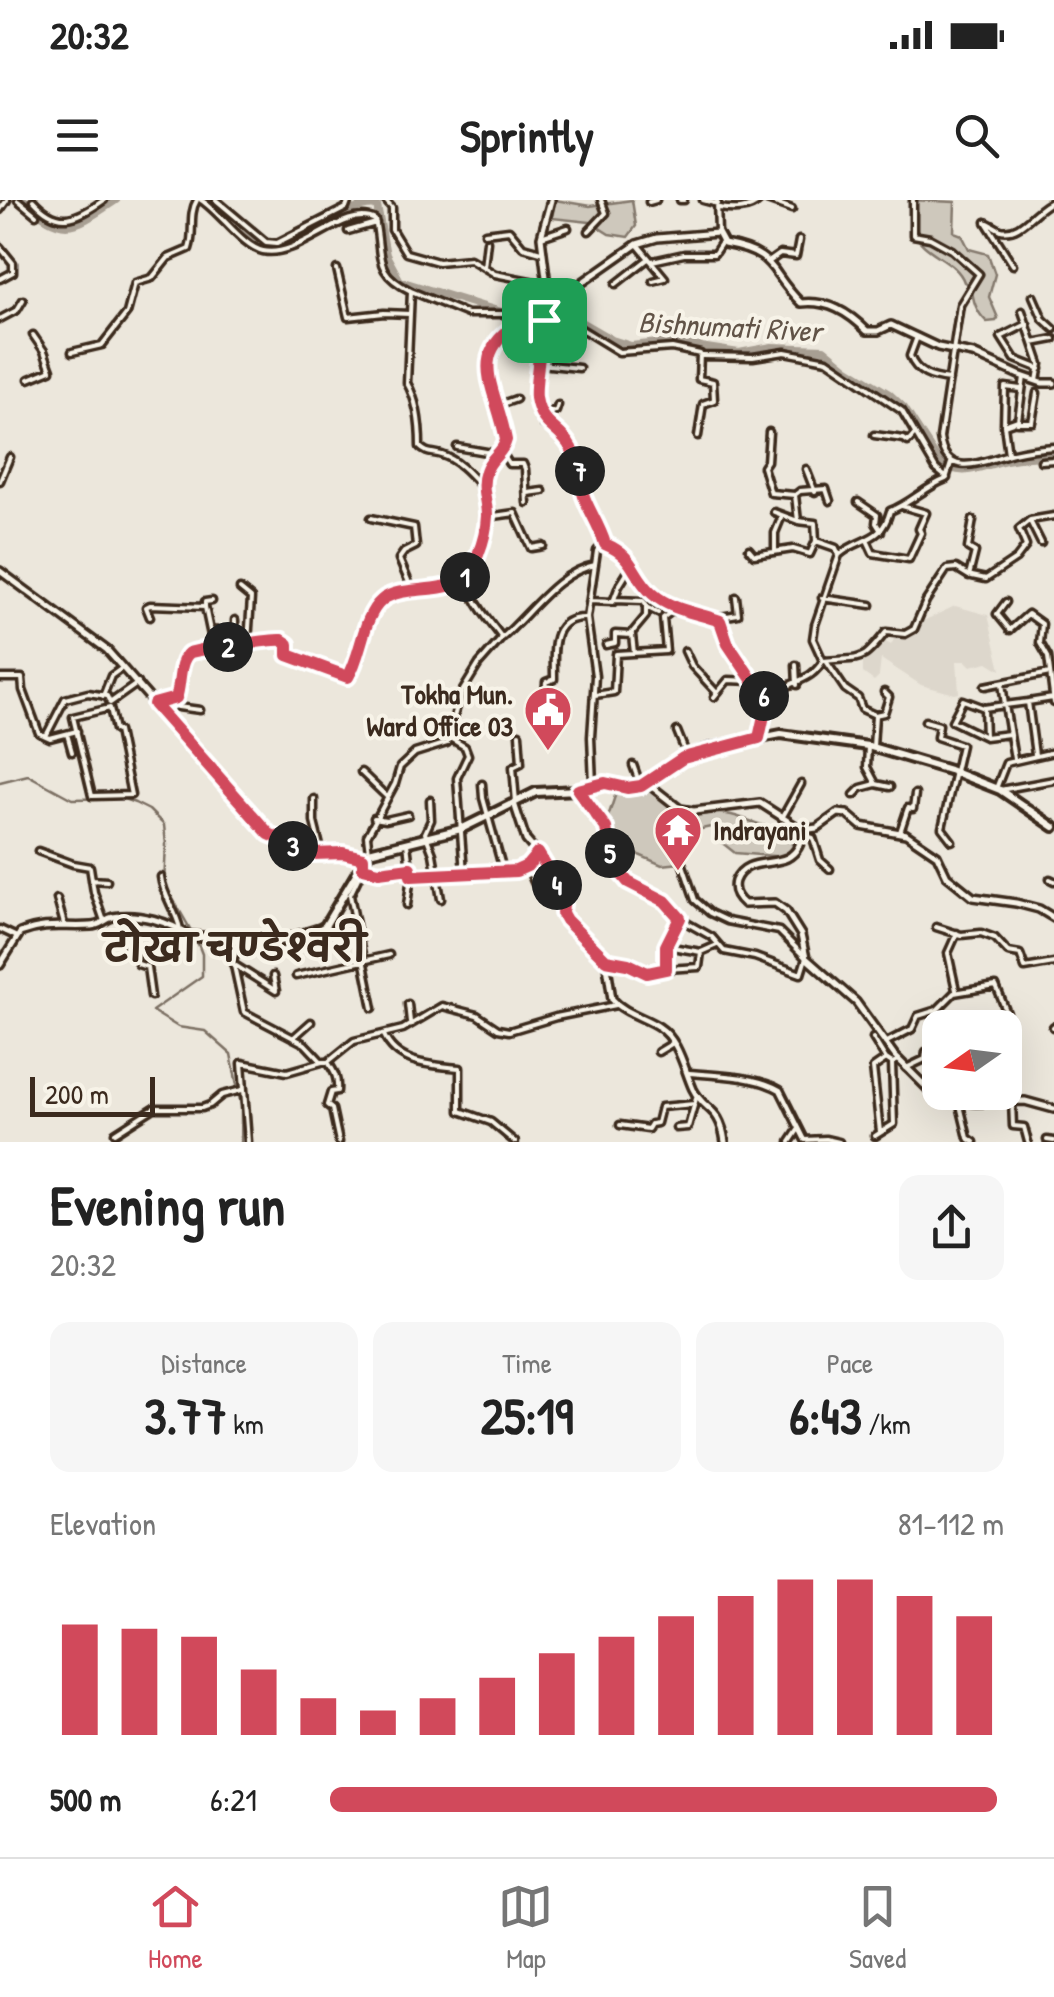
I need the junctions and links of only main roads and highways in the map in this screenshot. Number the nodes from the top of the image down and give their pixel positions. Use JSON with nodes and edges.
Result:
{"nodes":[{"id":1,"x":1054,"y":828,"type":"edge"},
{"id":2,"x":190,"y":936,"type":"road end"}],
"edges":[{"from":1,"to":2,"type":"main road"}]}
